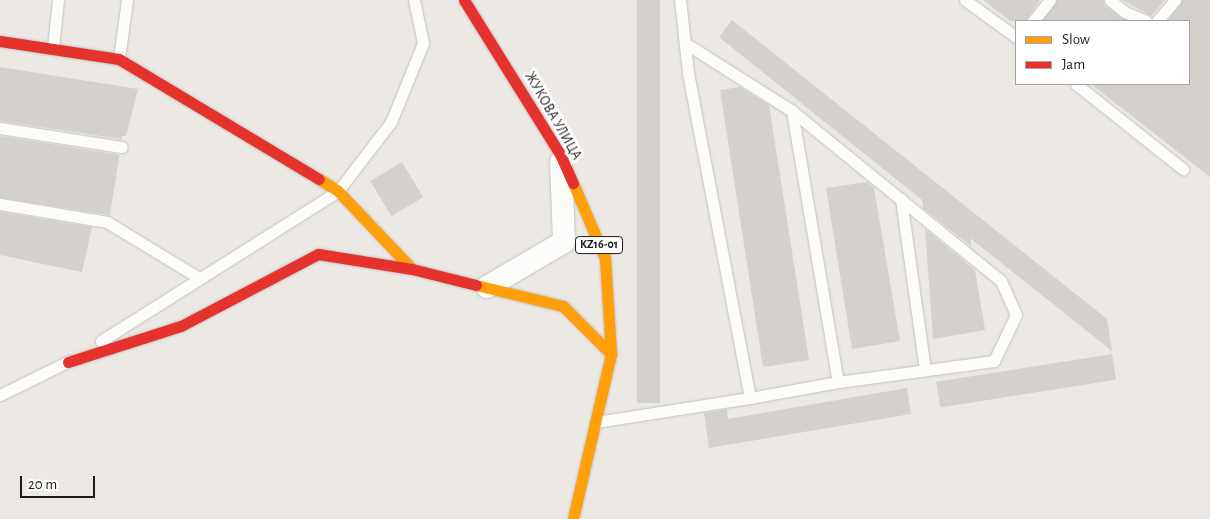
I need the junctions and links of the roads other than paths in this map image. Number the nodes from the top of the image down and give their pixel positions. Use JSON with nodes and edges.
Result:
{"nodes":[{"id":1,"x":58,"y":0,"type":"edge"},
{"id":2,"x":127,"y":0,"type":"edge"},
{"id":3,"x":414,"y":0,"type":"edge"},
{"id":4,"x":464,"y":0,"type":"edge"},
{"id":5,"x":680,"y":0,"type":"edge"},
{"id":6,"x":964,"y":0,"type":"edge"},
{"id":7,"x":1050,"y":0,"type":"edge"},
{"id":8,"x":1110,"y":0,"type":"edge"},
{"id":9,"x":1175,"y":0,"type":"edge"},
{"id":10,"x":1034,"y":20,"type":"edge"},
{"id":11,"x":1144,"y":20,"type":"edge"},
{"id":12,"x":1157,"y":20,"type":"edge"},
{"id":13,"x":1015,"y":36,"type":"edge"},
{"id":14,"x":0,"y":41,"type":"edge"},
{"id":15,"x":685,"y":43,"type":"junction"},
{"id":16,"x":53,"y":47,"type":"junction"},
{"id":17,"x":119,"y":59,"type":"junction"},
{"id":18,"x":1077,"y":85,"type":"edge"},
{"id":19,"x":792,"y":111,"type":"junction"},
{"id":20,"x":0,"y":128,"type":"edge"},
{"id":21,"x":122,"y":147,"type":"dead end"},
{"id":22,"x":560,"y":154,"type":"junction"},
{"id":23,"x":1183,"y":169,"type":"dead end"},
{"id":24,"x":338,"y":190,"type":"junction"},
{"id":25,"x":901,"y":199,"type":"junction"},
{"id":26,"x":0,"y":204,"type":"edge"},
{"id":27,"x":412,"y":269,"type":"junction"},
{"id":28,"x":199,"y":278,"type":"junction"},
{"id":29,"x":487,"y":287,"type":"junction"},
{"id":30,"x":611,"y":354,"type":"junction"},
{"id":31,"x":68,"y":362,"type":"junction"},
{"id":32,"x":926,"y":370,"type":"junction"},
{"id":33,"x":838,"y":382,"type":"junction"},
{"id":34,"x":0,"y":396,"type":"edge"},
{"id":35,"x":750,"y":398,"type":"junction"},
{"id":36,"x":595,"y":422,"type":"junction"},
{"id":37,"x":573,"y":519,"type":"edge"}],
"edges":[{"from":1,"to":16,"type":"lane"},
{"from":2,"to":17,"type":"lane"},
{"from":3,"to":24,"type":"lane"},
{"from":4,"to":22,"type":"street","name":"ЖУКОВА УЛИЦА","number":"KZ16-01"},
{"from":5,"to":15,"type":"lane"},
{"from":6,"to":13,"type":"lane"},
{"from":7,"to":10,"type":"lane"},
{"from":8,"to":11,"type":"lane"},
{"from":9,"to":12,"type":"lane"},
{"from":14,"to":16,"type":"street"},
{"from":15,"to":19,"type":"lane"},
{"from":15,"to":35,"type":"lane"},
{"from":16,"to":17,"type":"street"},
{"from":17,"to":24,"type":"street"},
{"from":18,"to":23,"type":"lane"},
{"from":19,"to":25,"type":"lane"},
{"from":19,"to":33,"type":"lane"},
{"from":20,"to":21,"type":"lane"},
{"from":22,"to":29,"type":"street"},
{"from":22,"to":30,"type":"street","name":"ЖУКОВА УЛИЦА","number":"KZ16-01"},
{"from":24,"to":27,"type":"street"},
{"from":24,"to":28,"type":"lane"},
{"from":25,"to":32,"type":"lane"},
{"from":25,"to":32,"type":"lane"},
{"from":26,"to":28,"type":"lane"},
{"from":27,"to":29,"type":"street"},
{"from":27,"to":31,"type":"street"},
{"from":28,"to":31,"type":"lane"},
{"from":29,"to":30,"type":"street"},
{"from":30,"to":36,"type":"street","name":"ЖУКОВА УЛИЦА","number":"KZ16-01"},
{"from":31,"to":34,"type":"lane"},
{"from":32,"to":33,"type":"lane"},
{"from":33,"to":35,"type":"lane"},
{"from":35,"to":36,"type":"lane"},
{"from":36,"to":37,"type":"street","name":"ЖУКОВА УЛИЦА","number":"KZ16-01"}]}
